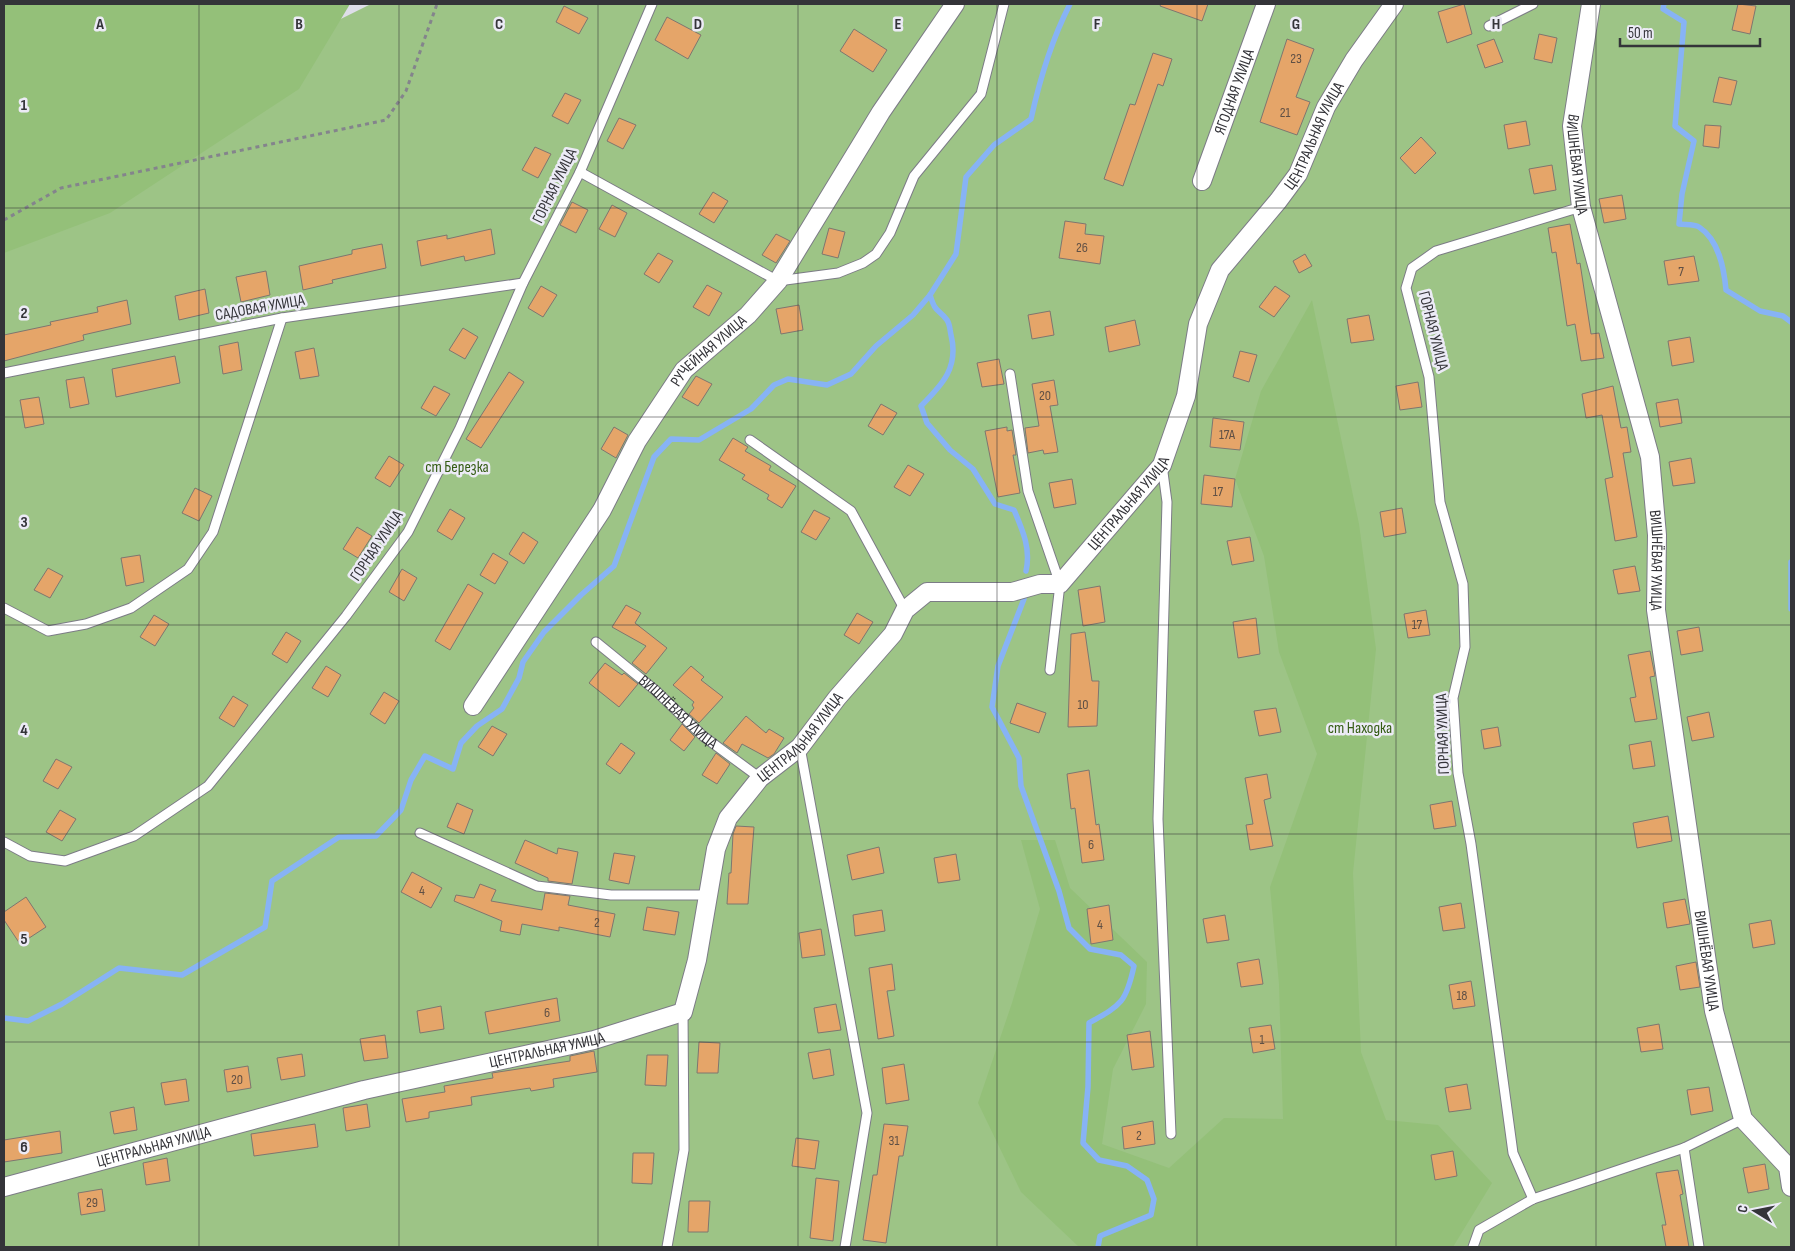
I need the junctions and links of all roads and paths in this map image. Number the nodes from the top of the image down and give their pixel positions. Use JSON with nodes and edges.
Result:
{"nodes":[{"id":1,"x":437,"y":4,"type":"edge"},
{"id":2,"x":652,"y":4,"type":"edge"},
{"id":3,"x":955,"y":4,"type":"edge"},
{"id":4,"x":1004,"y":4,"type":"edge"},
{"id":5,"x":1266,"y":4,"type":"edge"},
{"id":6,"x":1394,"y":4,"type":"edge"},
{"id":7,"x":1533,"y":4,"type":"edge"},
{"id":8,"x":1591,"y":4,"type":"edge"},
{"id":9,"x":1489,"y":26,"type":"dead end"},
{"id":10,"x":580,"y":172,"type":"junction"},
{"id":11,"x":1202,"y":181,"type":"dead end"},
{"id":12,"x":1581,"y":207,"type":"junction"},
{"id":13,"x":4,"y":220,"type":"edge"},
{"id":14,"x":778,"y":281,"type":"junction"},
{"id":15,"x":523,"y":283,"type":"junction"},
{"id":16,"x":282,"y":318,"type":"junction"},
{"id":17,"x":4,"y":373,"type":"edge"},
{"id":18,"x":1010,"y":374,"type":"dead end"},
{"id":19,"x":750,"y":440,"type":"dead end"},
{"id":20,"x":1162,"y":465,"type":"junction"},
{"id":21,"x":1060,"y":584,"type":"junction"},
{"id":22,"x":4,"y":608,"type":"edge"},
{"id":23,"x":905,"y":610,"type":"junction"},
{"id":24,"x":596,"y":642,"type":"dead end"},
{"id":25,"x":1050,"y":670,"type":"dead end"},
{"id":26,"x":472,"y":706,"type":"dead end"},
{"id":27,"x":800,"y":747,"type":"junction"},
{"id":28,"x":760,"y":778,"type":"junction"},
{"id":29,"x":420,"y":833,"type":"dead end"},
{"id":30,"x":4,"y":842,"type":"edge"},
{"id":31,"x":708,"y":895,"type":"junction"},
{"id":32,"x":684,"y":1012,"type":"junction"},
{"id":33,"x":1743,"y":1120,"type":"junction"},
{"id":34,"x":1171,"y":1134,"type":"dead end"},
{"id":35,"x":1684,"y":1148,"type":"junction"},
{"id":36,"x":1790,"y":1167,"type":"edge"},
{"id":37,"x":4,"y":1187,"type":"edge"},
{"id":38,"x":1791,"y":1187,"type":"edge"},
{"id":39,"x":1533,"y":1199,"type":"junction"},
{"id":40,"x":667,"y":1247,"type":"edge"},
{"id":41,"x":846,"y":1247,"type":"edge"},
{"id":42,"x":1473,"y":1247,"type":"edge"},
{"id":43,"x":1699,"y":1247,"type":"edge"}],
"edges":[{"from":1,"to":13,"type":"path"},
{"from":2,"to":10,"type":"lane","name":"ГОРНАЯ УЛИЦА"},
{"from":3,"to":14,"type":"street","name":"РУЧЕЙНАЯ УЛИЦА"},
{"from":4,"to":14,"type":"lane"},
{"from":5,"to":11,"type":"street","name":"ЯГОДНАЯ УЛИЦА"},
{"from":6,"to":20,"type":"street","name":"ЦЕНТРАЛЬНАЯ УЛИЦА"},
{"from":7,"to":9,"type":"lane"},
{"from":8,"to":12,"type":"street","name":"ВИШНЁВАЯ УЛИЦА"},
{"from":10,"to":14,"type":"lane"},
{"from":10,"to":15,"type":"lane","name":"ГОРНАЯ УЛИЦА"},
{"from":12,"to":33,"type":"street","name":"ВИШНЁВАЯ УЛИЦА"},
{"from":12,"to":39,"type":"lane","name":"ГОРНАЯ УЛИЦА"},
{"from":14,"to":26,"type":"street","name":"РУЧЕЙНАЯ УЛИЦА"},
{"from":15,"to":16,"type":"lane","name":"САДОВАЯ УЛИЦА"},
{"from":15,"to":30,"type":"lane","name":"ГОРНАЯ УЛИЦА"},
{"from":16,"to":17,"type":"lane","name":"САДОВАЯ УЛИЦА"},
{"from":16,"to":22,"type":"lane"},
{"from":18,"to":21,"type":"lane"},
{"from":19,"to":23,"type":"lane"},
{"from":20,"to":21,"type":"street","name":"ЦЕНТРАЛЬНАЯ УЛИЦА"},
{"from":20,"to":34,"type":"lane"},
{"from":21,"to":23,"type":"street","name":"ЦЕНТРАЛЬНАЯ УЛИЦА"},
{"from":21,"to":25,"type":"lane"},
{"from":23,"to":27,"type":"street","name":"ЦЕНТРАЛЬНАЯ УЛИЦА"},
{"from":24,"to":28,"type":"lane","name":"ВИШНЁВАЯ УЛИЦА"},
{"from":27,"to":28,"type":"street","name":"ЦЕНТРАЛЬНАЯ УЛИЦА"},
{"from":27,"to":41,"type":"lane"},
{"from":28,"to":31,"type":"street","name":"ЦЕНТРАЛЬНАЯ УЛИЦА"},
{"from":29,"to":31,"type":"lane"},
{"from":31,"to":32,"type":"street","name":"ЦЕНТРАЛЬНАЯ УЛИЦА"},
{"from":32,"to":37,"type":"street","name":"ЦЕНТРАЛЬНАЯ УЛИЦА"},
{"from":32,"to":40,"type":"lane"},
{"from":33,"to":35,"type":"lane"},
{"from":33,"to":36,"type":"street"},
{"from":35,"to":39,"type":"lane"},
{"from":35,"to":43,"type":"lane"},
{"from":36,"to":38,"type":"street"},
{"from":39,"to":42,"type":"lane"}]}
